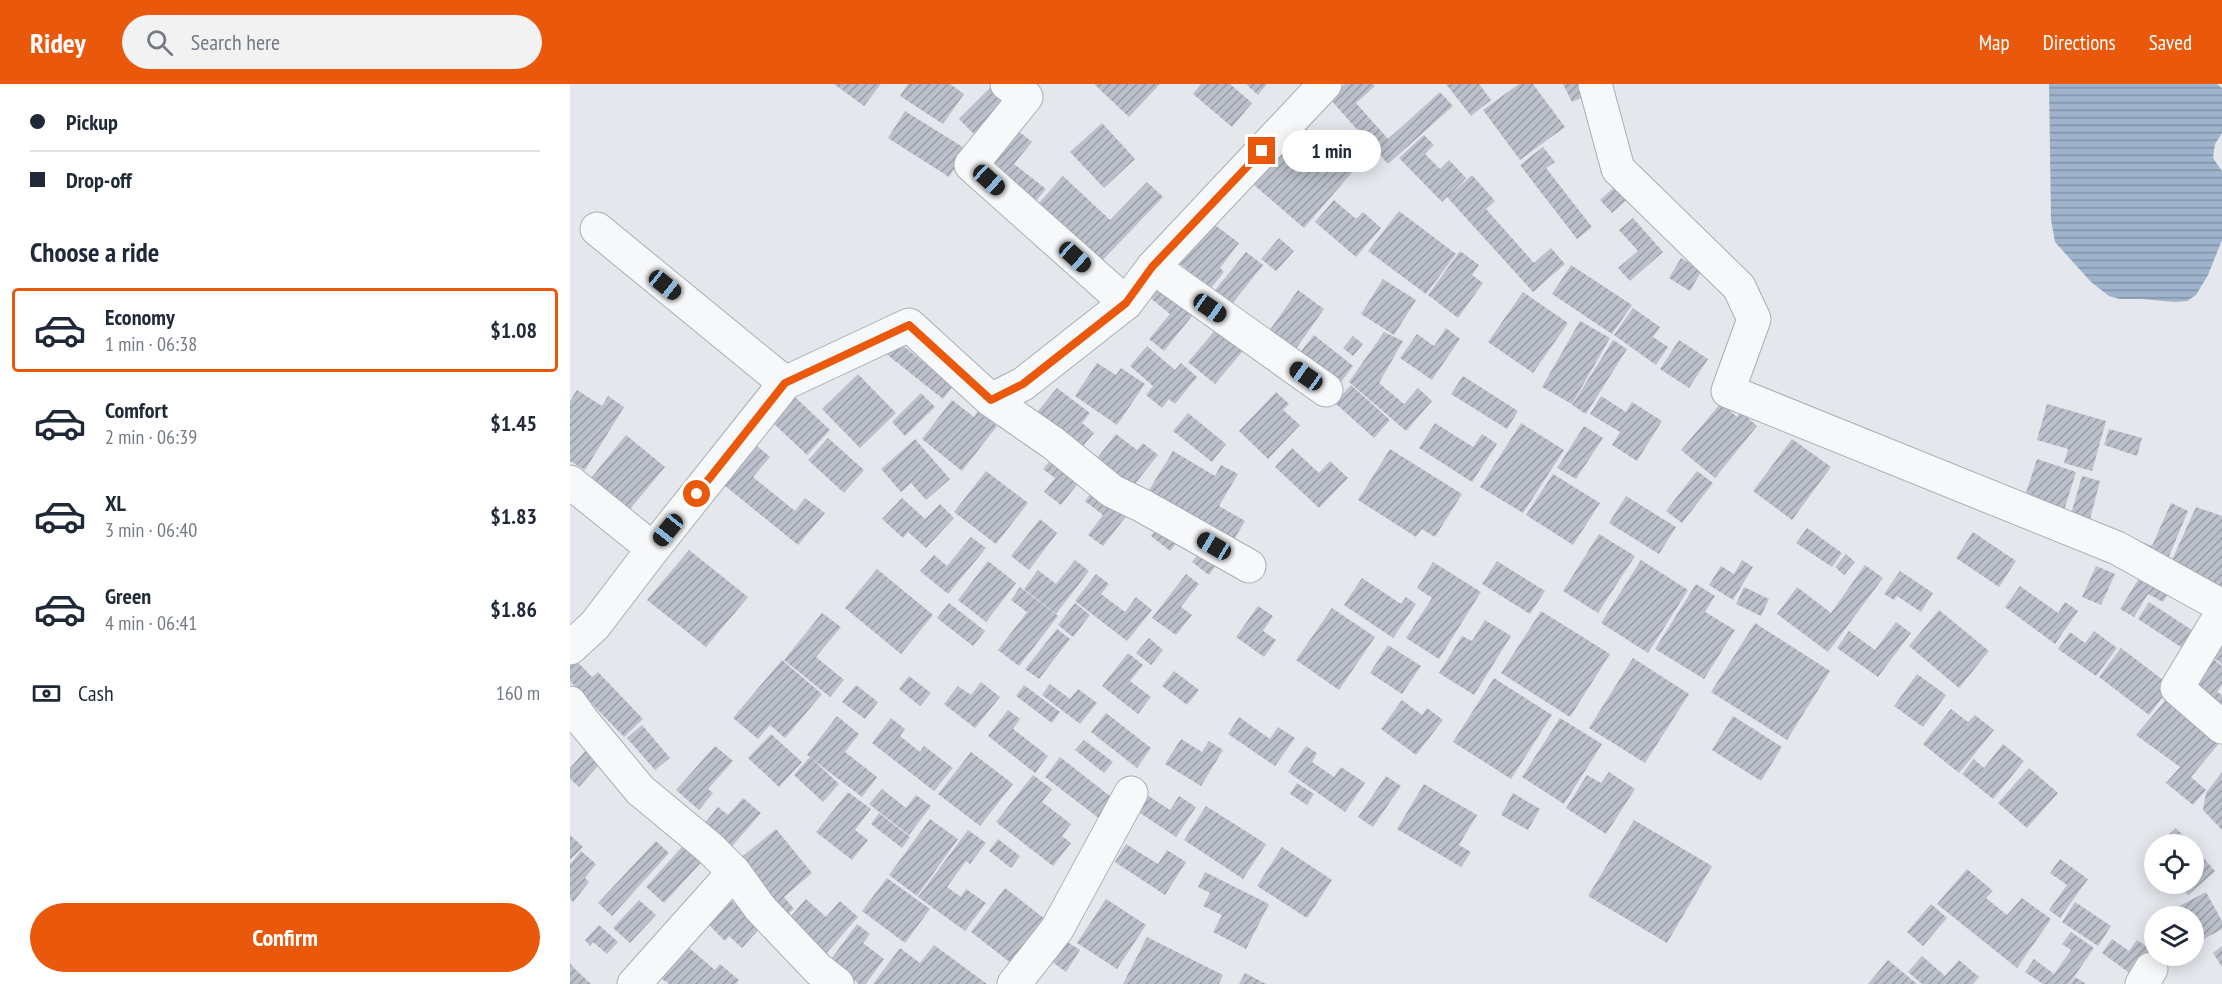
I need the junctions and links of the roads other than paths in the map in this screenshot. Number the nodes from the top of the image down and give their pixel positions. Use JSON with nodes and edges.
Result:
{"nodes":[{"id":1,"x":1007,"y":84,"type":"edge"},
{"id":2,"x":1325,"y":84,"type":"edge"},
{"id":3,"x":1595,"y":84,"type":"edge"},
{"id":4,"x":597,"y":229,"type":"dead end"},
{"id":5,"x":1152,"y":267,"type":"junction"},
{"id":6,"x":1126,"y":303,"type":"junction"},
{"id":7,"x":785,"y":383,"type":"junction"},
{"id":8,"x":1326,"y":390,"type":"dead end"},
{"id":9,"x":991,"y":400,"type":"junction"},
{"id":10,"x":570,"y":482,"type":"edge"},
{"id":11,"x":653,"y":549,"type":"junction"},
{"id":12,"x":1249,"y":566,"type":"dead end"},
{"id":13,"x":2222,"y":606,"type":"edge"},
{"id":14,"x":2222,"y":613,"type":"edge"},
{"id":15,"x":570,"y":648,"type":"edge"},
{"id":16,"x":570,"y":703,"type":"edge"},
{"id":17,"x":2222,"y":727,"type":"edge"},
{"id":18,"x":1131,"y":793,"type":"dead end"},
{"id":19,"x":734,"y":872,"type":"junction"},
{"id":20,"x":634,"y":984,"type":"edge"},
{"id":21,"x":837,"y":984,"type":"edge"},
{"id":22,"x":1014,"y":984,"type":"edge"}],
"edges":[{"from":1,"to":6,"type":"street"},
{"from":2,"to":5,"type":"street"},
{"from":3,"to":13,"type":"street"},
{"from":4,"to":7,"type":"street"},
{"from":5,"to":6,"type":"street"},
{"from":5,"to":8,"type":"street"},
{"from":6,"to":9,"type":"street"},
{"from":7,"to":9,"type":"street"},
{"from":7,"to":11,"type":"street"},
{"from":9,"to":12,"type":"street"},
{"from":10,"to":11,"type":"street"},
{"from":11,"to":15,"type":"street"},
{"from":14,"to":17,"type":"street"},
{"from":16,"to":19,"type":"street"},
{"from":18,"to":22,"type":"street"},
{"from":19,"to":20,"type":"street"},
{"from":19,"to":21,"type":"street"}]}
